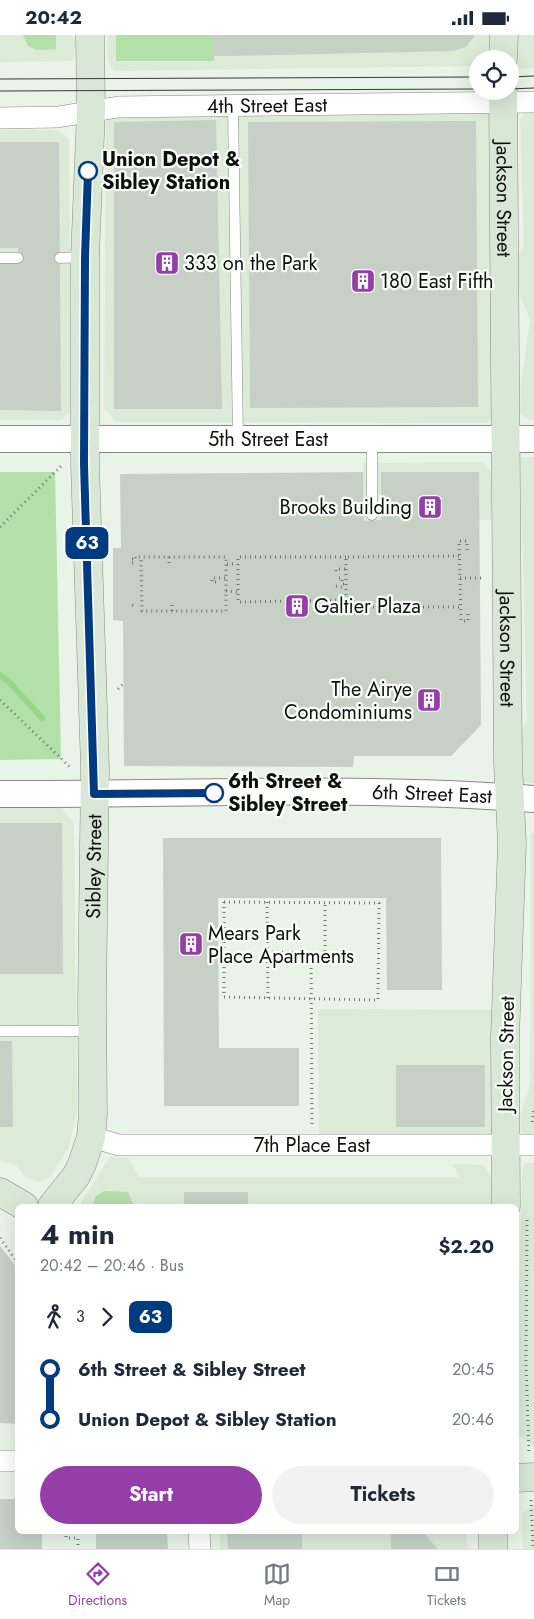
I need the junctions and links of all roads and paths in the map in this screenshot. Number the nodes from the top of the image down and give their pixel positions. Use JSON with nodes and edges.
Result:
{"nodes":[{"id":1,"x":90,"y":35,"type":"edge"},
{"id":2,"x":504,"y":35,"type":"edge"},
{"id":3,"x":503,"y":50,"type":"edge"},
{"id":4,"x":469,"y":98,"type":"edge"},
{"id":5,"x":503,"y":100,"type":"edge"},
{"id":6,"x":519,"y":100,"type":"edge"},
{"id":7,"x":534,"y":102,"type":"edge"},
{"id":8,"x":233,"y":107,"type":"junction"},
{"id":9,"x":91,"y":111,"type":"junction"},
{"id":10,"x":0,"y":118,"type":"edge"},
{"id":11,"x":0,"y":258,"type":"edge"},
{"id":12,"x":18,"y":258,"type":"dead end"},
{"id":13,"x":0,"y":439,"type":"edge"},
{"id":14,"x":85,"y":439,"type":"junction"},
{"id":15,"x":238,"y":439,"type":"junction"},
{"id":16,"x":372,"y":439,"type":"junction"},
{"id":17,"x":507,"y":439,"type":"junction"},
{"id":18,"x":534,"y":439,"type":"edge"},
{"id":19,"x":63,"y":464,"type":"dead end"},
{"id":20,"x":372,"y":515,"type":"dead end"},
{"id":21,"x":0,"y":527,"type":"edge"},
{"id":22,"x":467,"y":551,"type":"dead end"},
{"id":23,"x":459,"y":556,"type":"junction"},
{"id":24,"x":140,"y":557,"type":"junction"},
{"id":25,"x":169,"y":557,"type":"junction"},
{"id":26,"x":346,"y":557,"type":"junction"},
{"id":27,"x":133,"y":561,"type":"dead end"},
{"id":28,"x":169,"y":563,"type":"dead end"},
{"id":29,"x":226,"y":564,"type":"junction"},
{"id":30,"x":238,"y":564,"type":"junction"},
{"id":31,"x":346,"y":569,"type":"junction"},
{"id":32,"x":339,"y":571,"type":"dead end"},
{"id":33,"x":226,"y":578,"type":"junction"},
{"id":34,"x":339,"y":578,"type":"dead end"},
{"id":35,"x":460,"y":578,"type":"junction"},
{"id":36,"x":480,"y":578,"type":"dead end"},
{"id":37,"x":216,"y":582,"type":"dead end"},
{"id":38,"x":339,"y":586,"type":"dead end"},
{"id":39,"x":346,"y":586,"type":"junction"},
{"id":40,"x":226,"y":591,"type":"junction"},
{"id":41,"x":238,"y":591,"type":"junction"},
{"id":42,"x":346,"y":600,"type":"junction"},
{"id":43,"x":172,"y":605,"type":"dead end"},
{"id":44,"x":460,"y":607,"type":"junction"},
{"id":45,"x":172,"y":612,"type":"junction"},
{"id":46,"x":468,"y":613,"type":"dead end"},
{"id":47,"x":0,"y":700,"type":"edge"},
{"id":48,"x":71,"y":769,"type":"dead end"},
{"id":49,"x":0,"y":794,"type":"edge"},
{"id":50,"x":94,"y":794,"type":"junction"},
{"id":51,"x":522,"y":798,"type":"edge"},
{"id":52,"x":267,"y":902,"type":"junction"},
{"id":53,"x":325,"y":903,"type":"junction"},
{"id":54,"x":267,"y":952,"type":"junction"},
{"id":55,"x":310,"y":953,"type":"junction"},
{"id":56,"x":268,"y":998,"type":"junction"},
{"id":57,"x":311,"y":998,"type":"junction"},
{"id":58,"x":0,"y":1031,"type":"edge"},
{"id":59,"x":92,"y":1031,"type":"junction"},
{"id":60,"x":312,"y":1131,"type":"dead end"},
{"id":61,"x":91,"y":1137,"type":"junction"},
{"id":62,"x":505,"y":1145,"type":"junction"},
{"id":63,"x":534,"y":1145,"type":"edge"},
{"id":64,"x":0,"y":1192,"type":"edge"},
{"id":65,"x":21,"y":1204,"type":"edge"},
{"id":66,"x":54,"y":1204,"type":"edge"},
{"id":67,"x":516,"y":1204,"type":"edge"},
{"id":68,"x":519,"y":1217,"type":"edge"},
{"id":69,"x":0,"y":1238,"type":"edge"},
{"id":70,"x":15,"y":1256,"type":"edge"},
{"id":71,"x":527,"y":1421,"type":"dead end"},
{"id":72,"x":0,"y":1461,"type":"edge"},
{"id":73,"x":15,"y":1461,"type":"edge"},
{"id":74,"x":534,"y":1477,"type":"edge"},
{"id":75,"x":519,"y":1478,"type":"edge"},
{"id":76,"x":66,"y":1534,"type":"edge"},
{"id":77,"x":199,"y":1534,"type":"edge"},
{"id":78,"x":493,"y":1534,"type":"edge"},
{"id":79,"x":78,"y":1549,"type":"edge"},
{"id":80,"x":200,"y":1549,"type":"edge"},
{"id":81,"x":493,"y":1549,"type":"edge"}],
"edges":[{"from":1,"to":9,"type":"main road","name":"Sibley Street"},
{"from":2,"to":3,"type":"main road"},
{"from":4,"to":8,"type":"street","name":"4th Street East"},
{"from":5,"to":17,"type":"main road","name":"Jackson Street"},
{"from":6,"to":7,"type":"street","name":"4th Street East"},
{"from":8,"to":9,"type":"street","name":"4th Street East"},
{"from":8,"to":15,"type":"lane"},
{"from":9,"to":10,"type":"street","name":"4th Street East"},
{"from":9,"to":14,"type":"main road","name":"Sibley Street"},
{"from":11,"to":12,"type":"lane"},
{"from":13,"to":14,"type":"street","name":"5th Street East"},
{"from":14,"to":15,"type":"street","name":"5th Street East"},
{"from":14,"to":50,"type":"main road","name":"Sibley Street"},
{"from":15,"to":16,"type":"street","name":"5th Street East"},
{"from":16,"to":17,"type":"street","name":"5th Street East"},
{"from":16,"to":20,"type":"lane"},
{"from":17,"to":18,"type":"street","name":"5th Street East"},
{"from":17,"to":51,"type":"main road","name":"Jackson Street"},
{"from":19,"to":21,"type":"path"},
{"from":22,"to":23,"type":"path"},
{"from":23,"to":26,"type":"path"},
{"from":23,"to":35,"type":"path"},
{"from":24,"to":25,"type":"path"},
{"from":24,"to":27,"type":"path"},
{"from":24,"to":45,"type":"path"},
{"from":25,"to":28,"type":"path"},
{"from":25,"to":29,"type":"path"},
{"from":26,"to":30,"type":"path"},
{"from":26,"to":31,"type":"path"},
{"from":29,"to":30,"type":"path"},
{"from":29,"to":33,"type":"path"},
{"from":30,"to":41,"type":"path"},
{"from":31,"to":32,"type":"path"},
{"from":31,"to":39,"type":"path"},
{"from":33,"to":37,"type":"path"},
{"from":33,"to":40,"type":"path"},
{"from":34,"to":39,"type":"path"},
{"from":35,"to":36,"type":"path"},
{"from":35,"to":44,"type":"path"},
{"from":38,"to":39,"type":"path"},
{"from":39,"to":42,"type":"path"},
{"from":40,"to":41,"type":"path"},
{"from":40,"to":45,"type":"path"},
{"from":41,"to":42,"type":"path"},
{"from":42,"to":44,"type":"path"},
{"from":43,"to":45,"type":"path"},
{"from":44,"to":46,"type":"path"},
{"from":47,"to":48,"type":"path"},
{"from":49,"to":50,"type":"street","name":"6th Street East"},
{"from":50,"to":51,"type":"street","name":"6th Street East"},
{"from":50,"to":59,"type":"main road","name":"Sibley Street"},
{"from":51,"to":62,"type":"main road","name":"Jackson Street"},
{"from":52,"to":53,"type":"path"},
{"from":52,"to":54,"type":"path"},
{"from":52,"to":56,"type":"path"},
{"from":53,"to":55,"type":"path"},
{"from":53,"to":57,"type":"path"},
{"from":54,"to":55,"type":"path"},
{"from":54,"to":56,"type":"path"},
{"from":55,"to":57,"type":"path"},
{"from":56,"to":57,"type":"path"},
{"from":57,"to":60,"type":"path"},
{"from":58,"to":59,"type":"lane"},
{"from":59,"to":61,"type":"main road","name":"Sibley Street"},
{"from":61,"to":62,"type":"street","name":"7th Place East"},
{"from":61,"to":66,"type":"main road","name":"Sibley Street"},
{"from":62,"to":63,"type":"street","name":"7th Place East"},
{"from":62,"to":67,"type":"main road","name":"Jackson Street"},
{"from":64,"to":65,"type":"main road"},
{"from":68,"to":71,"type":"path"},
{"from":69,"to":70,"type":"path"},
{"from":72,"to":73,"type":"street"},
{"from":74,"to":75,"type":"main road"},
{"from":76,"to":79,"type":"path"},
{"from":77,"to":80,"type":"street"},
{"from":78,"to":81,"type":"main road"}]}
